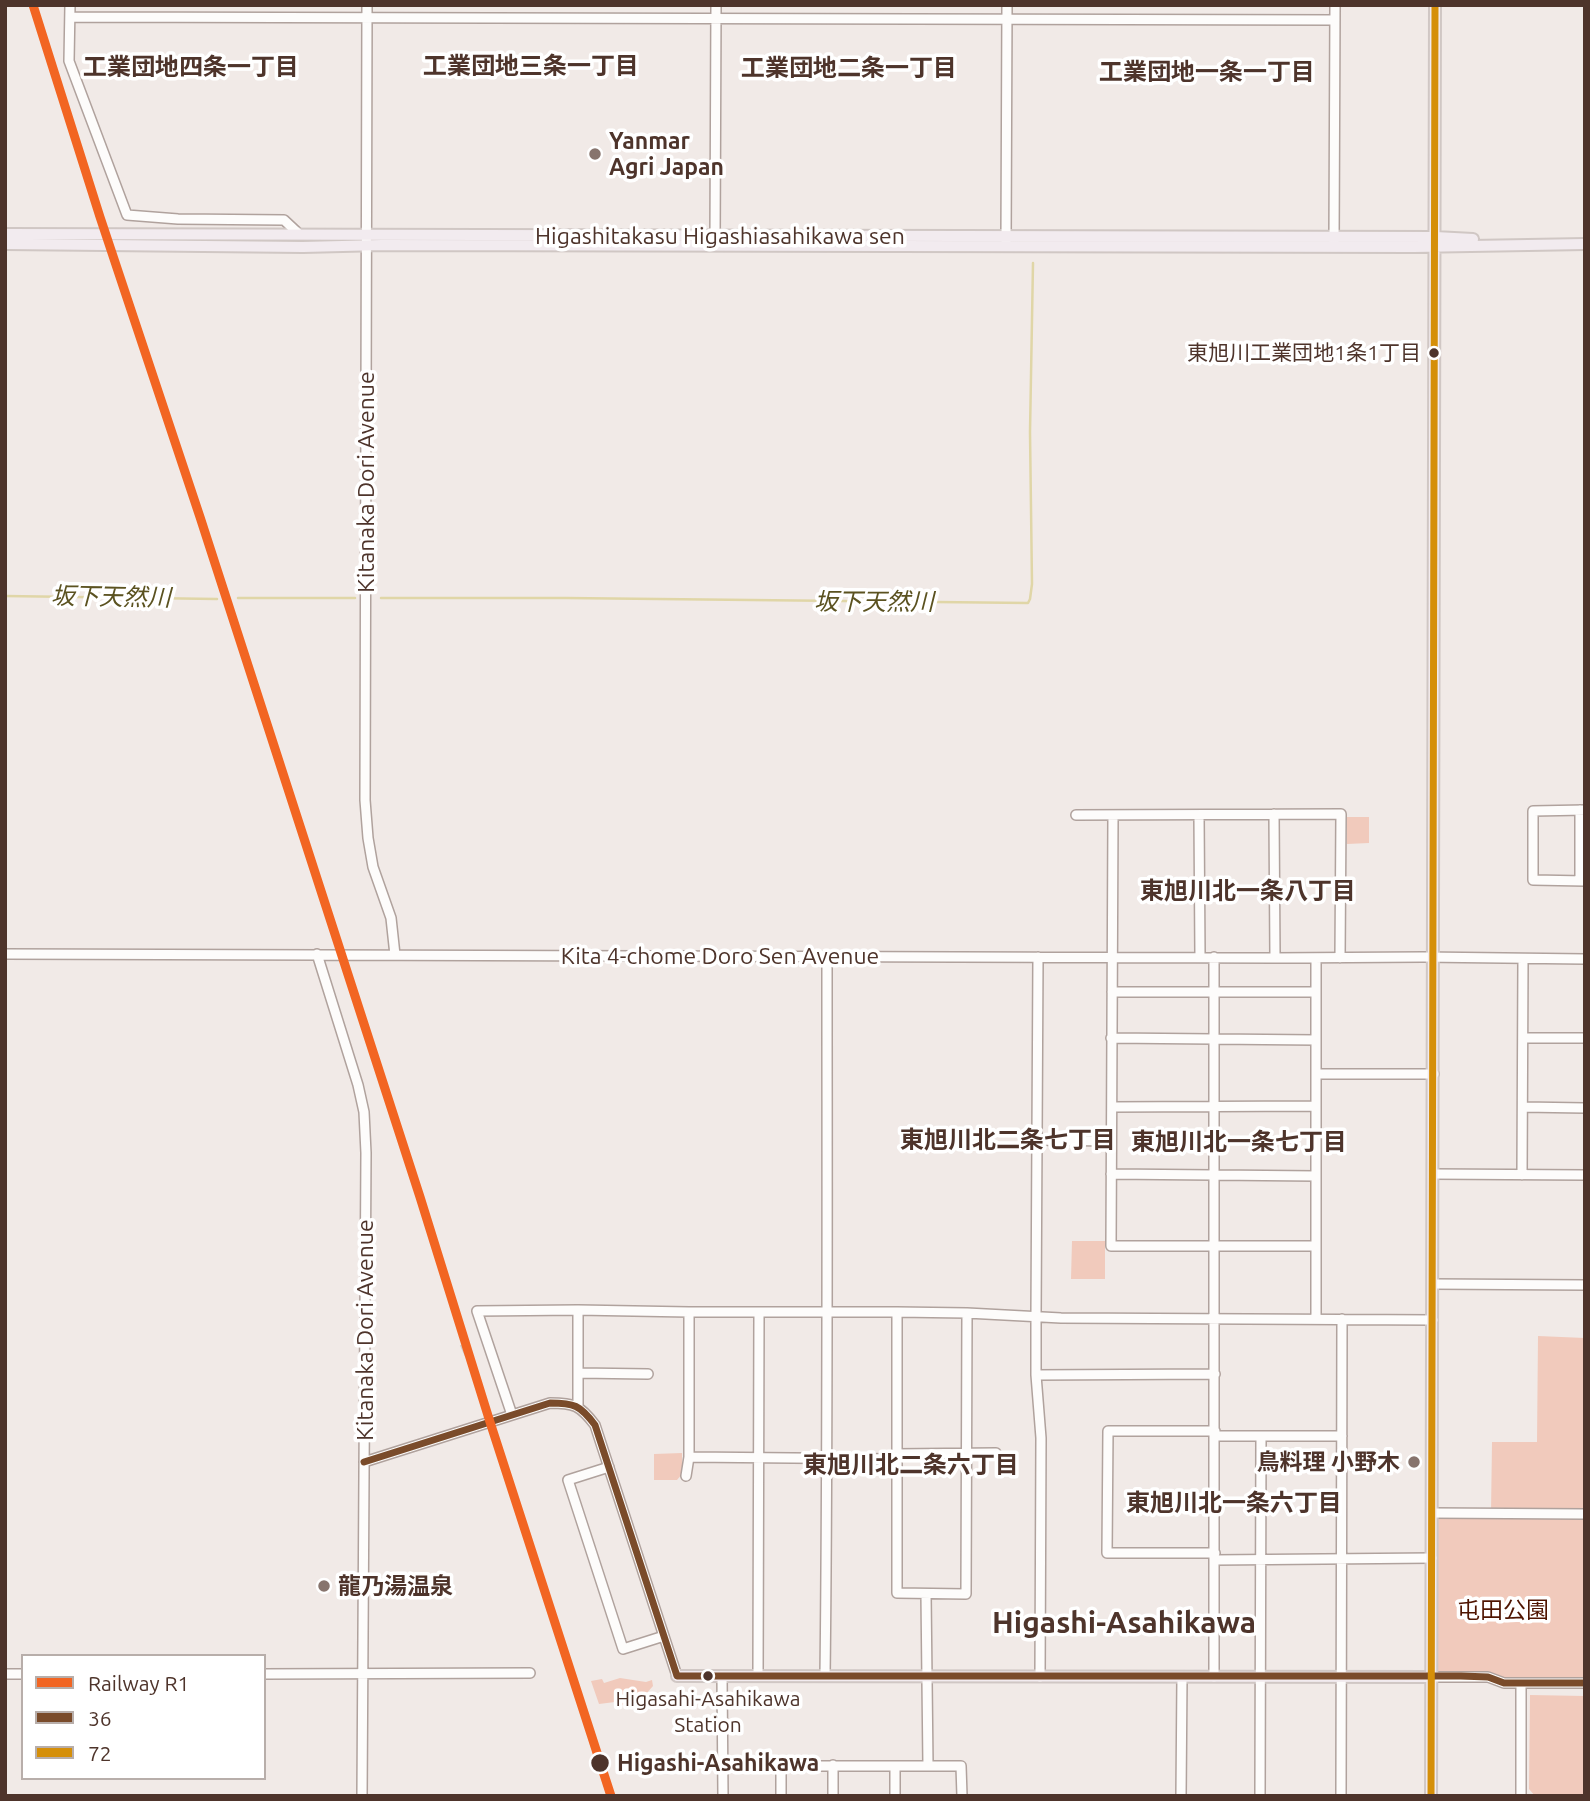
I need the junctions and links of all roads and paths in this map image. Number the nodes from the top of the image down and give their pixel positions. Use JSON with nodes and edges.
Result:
{"nodes":[{"id":1,"x":70,"y":5,"type":"edge"},
{"id":2,"x":367,"y":5,"type":"edge"},
{"id":3,"x":716,"y":5,"type":"edge"},
{"id":4,"x":1007,"y":5,"type":"edge"},
{"id":5,"x":1335,"y":5,"type":"edge"},
{"id":6,"x":1435,"y":5,"type":"edge"},
{"id":7,"x":70,"y":17,"type":"junction"},
{"id":8,"x":367,"y":17,"type":"junction"},
{"id":9,"x":716,"y":18,"type":"junction"},
{"id":10,"x":1007,"y":19,"type":"junction"},
{"id":11,"x":1335,"y":20,"type":"junction"},
{"id":12,"x":5,"y":234,"type":"edge"},
{"id":13,"x":299,"y":234,"type":"junction"},
{"id":14,"x":114,"y":239,"type":"junction"},
{"id":15,"x":99,"y":240,"type":"junction"},
{"id":16,"x":366,"y":240,"type":"junction"},
{"id":17,"x":715,"y":241,"type":"junction"},
{"id":18,"x":1006,"y":241,"type":"junction"},
{"id":19,"x":1334,"y":242,"type":"junction"},
{"id":20,"x":1435,"y":242,"type":"junction"},
{"id":21,"x":5,"y":244,"type":"edge"},
{"id":22,"x":1585,"y":244,"type":"edge"},
{"id":23,"x":1582,"y":810,"type":"edge"},
{"id":24,"x":1274,"y":814,"type":"junction"},
{"id":25,"x":1076,"y":815,"type":"dead end"},
{"id":26,"x":1114,"y":815,"type":"junction"},
{"id":27,"x":1199,"y":815,"type":"junction"},
{"id":28,"x":1582,"y":881,"type":"edge"},
{"id":29,"x":5,"y":954,"type":"edge"},
{"id":30,"x":317,"y":954,"type":"junction"},
{"id":31,"x":395,"y":955,"type":"junction"},
{"id":32,"x":828,"y":957,"type":"junction"},
{"id":33,"x":1038,"y":957,"type":"junction"},
{"id":34,"x":1200,"y":957,"type":"junction"},
{"id":35,"x":1214,"y":957,"type":"junction"},
{"id":36,"x":1434,"y":957,"type":"junction"},
{"id":37,"x":1113,"y":958,"type":"junction"},
{"id":38,"x":1275,"y":958,"type":"junction"},
{"id":39,"x":1316,"y":958,"type":"junction"},
{"id":40,"x":1340,"y":958,"type":"junction"},
{"id":41,"x":1523,"y":959,"type":"junction"},
{"id":42,"x":1585,"y":959,"type":"edge"},
{"id":43,"x":1112,"y":992,"type":"junction"},
{"id":44,"x":1316,"y":992,"type":"junction"},
{"id":45,"x":1215,"y":993,"type":"junction"},
{"id":46,"x":1111,"y":1038,"type":"junction"},
{"id":47,"x":1523,"y":1038,"type":"junction"},
{"id":48,"x":1585,"y":1038,"type":"edge"},
{"id":49,"x":1215,"y":1040,"type":"junction"},
{"id":50,"x":1316,"y":1040,"type":"junction"},
{"id":51,"x":1316,"y":1074,"type":"junction"},
{"id":52,"x":1434,"y":1074,"type":"junction"},
{"id":53,"x":1316,"y":1106,"type":"junction"},
{"id":54,"x":1112,"y":1107,"type":"junction"},
{"id":55,"x":1214,"y":1107,"type":"junction"},
{"id":56,"x":1523,"y":1107,"type":"junction"},
{"id":57,"x":1585,"y":1108,"type":"edge"},
{"id":58,"x":1037,"y":1140,"type":"junction"},
{"id":59,"x":1111,"y":1141,"type":"junction"},
{"id":60,"x":1111,"y":1174,"type":"junction"},
{"id":61,"x":1433,"y":1174,"type":"junction"},
{"id":62,"x":1522,"y":1175,"type":"junction"},
{"id":63,"x":1585,"y":1175,"type":"edge"},
{"id":64,"x":1214,"y":1176,"type":"junction"},
{"id":65,"x":1316,"y":1176,"type":"junction"},
{"id":66,"x":1214,"y":1246,"type":"junction"},
{"id":67,"x":1316,"y":1246,"type":"junction"},
{"id":68,"x":1433,"y":1284,"type":"junction"},
{"id":69,"x":1585,"y":1285,"type":"edge"},
{"id":70,"x":578,"y":1310,"type":"junction"},
{"id":71,"x":689,"y":1312,"type":"junction"},
{"id":72,"x":759,"y":1312,"type":"junction"},
{"id":73,"x":826,"y":1312,"type":"junction"},
{"id":74,"x":897,"y":1312,"type":"junction"},
{"id":75,"x":967,"y":1313,"type":"junction"},
{"id":76,"x":1036,"y":1316,"type":"junction"},
{"id":77,"x":1316,"y":1319,"type":"junction"},
{"id":78,"x":1342,"y":1319,"type":"junction"},
{"id":79,"x":1214,"y":1320,"type":"junction"},
{"id":80,"x":1433,"y":1320,"type":"junction"},
{"id":81,"x":579,"y":1373,"type":"junction"},
{"id":82,"x":648,"y":1374,"type":"dead end"},
{"id":83,"x":1215,"y":1374,"type":"junction"},
{"id":84,"x":1036,"y":1375,"type":"junction"},
{"id":85,"x":578,"y":1406,"type":"junction"},
{"id":86,"x":512,"y":1415,"type":"junction"},
{"id":87,"x":1215,"y":1434,"type":"junction"},
{"id":88,"x":1261,"y":1436,"type":"junction"},
{"id":89,"x":1342,"y":1436,"type":"junction"},
{"id":90,"x":966,"y":1454,"type":"junction"},
{"id":91,"x":996,"y":1454,"type":"dead end"},
{"id":92,"x":689,"y":1457,"type":"junction"},
{"id":93,"x":896,"y":1457,"type":"junction"},
{"id":94,"x":758,"y":1458,"type":"junction"},
{"id":95,"x":828,"y":1458,"type":"junction"},
{"id":96,"x":364,"y":1462,"type":"junction"},
{"id":97,"x":609,"y":1467,"type":"junction"},
{"id":98,"x":686,"y":1476,"type":"dead end"},
{"id":99,"x":1432,"y":1513,"type":"junction"},
{"id":100,"x":1585,"y":1514,"type":"edge"},
{"id":101,"x":1215,"y":1557,"type":"junction"},
{"id":102,"x":1432,"y":1558,"type":"junction"},
{"id":103,"x":1341,"y":1559,"type":"junction"},
{"id":104,"x":1260,"y":1560,"type":"junction"},
{"id":105,"x":926,"y":1594,"type":"junction"},
{"id":106,"x":664,"y":1636,"type":"junction"},
{"id":107,"x":530,"y":1673,"type":"dead end"},
{"id":108,"x":266,"y":1674,"type":"edge"},
{"id":109,"x":363,"y":1674,"type":"junction"},
{"id":110,"x":677,"y":1676,"type":"joint"},
{"id":111,"x":722,"y":1676,"type":"junction"},
{"id":112,"x":758,"y":1676,"type":"junction"},
{"id":113,"x":825,"y":1676,"type":"junction"},
{"id":114,"x":926,"y":1676,"type":"junction"},
{"id":115,"x":1040,"y":1677,"type":"junction"},
{"id":116,"x":1182,"y":1677,"type":"junction"},
{"id":117,"x":1214,"y":1677,"type":"junction"},
{"id":118,"x":1261,"y":1677,"type":"junction"},
{"id":119,"x":1341,"y":1677,"type":"junction"},
{"id":120,"x":1432,"y":1677,"type":"junction"},
{"id":121,"x":1585,"y":1683,"type":"edge"},
{"id":122,"x":1521,"y":1684,"type":"junction"},
{"id":123,"x":780,"y":1765,"type":"junction"},
{"id":124,"x":833,"y":1765,"type":"junction"},
{"id":125,"x":722,"y":1766,"type":"junction"},
{"id":126,"x":895,"y":1766,"type":"junction"},
{"id":127,"x":928,"y":1766,"type":"junction"},
{"id":128,"x":362,"y":1796,"type":"edge"},
{"id":129,"x":723,"y":1796,"type":"edge"},
{"id":130,"x":780,"y":1796,"type":"edge"},
{"id":131,"x":833,"y":1796,"type":"edge"},
{"id":132,"x":895,"y":1796,"type":"edge"},
{"id":133,"x":962,"y":1796,"type":"edge"},
{"id":134,"x":1181,"y":1796,"type":"edge"},
{"id":135,"x":1260,"y":1796,"type":"edge"},
{"id":136,"x":1341,"y":1796,"type":"edge"},
{"id":137,"x":1431,"y":1796,"type":"edge"},
{"id":138,"x":1521,"y":1796,"type":"edge"}],
"edges":[{"from":1,"to":7,"type":"street"},
{"from":2,"to":8,"type":"street","name":"Kitanaka Dori Avenue"},
{"from":3,"to":9,"type":"street"},
{"from":4,"to":10,"type":"street"},
{"from":5,"to":11,"type":"street"},
{"from":6,"to":20,"type":"main road"},
{"from":7,"to":8,"type":"street"},
{"from":7,"to":13,"type":"street"},
{"from":8,"to":9,"type":"street"},
{"from":8,"to":16,"type":"street","name":"Kitanaka Dori Avenue"},
{"from":9,"to":10,"type":"street"},
{"from":9,"to":17,"type":"street"},
{"from":10,"to":11,"type":"street"},
{"from":10,"to":18,"type":"street"},
{"from":11,"to":19,"type":"street"},
{"from":12,"to":15,"type":"main road","name":"Higashitakasu Higashiasahikawa sen"},
{"from":13,"to":14,"type":"main road","name":"Higashitakasu Higashiasahikawa sen"},
{"from":13,"to":16,"type":"main road","name":"Higashitakasu Higashiasahikawa sen"},
{"from":14,"to":15,"type":"main road","name":"Higashitakasu Higashiasahikawa sen"},
{"from":14,"to":16,"type":"main road","name":"Higashitakasu Higashiasahikawa sen"},
{"from":15,"to":21,"type":"main road","name":"Higashitakasu Higashiasahikawa sen"},
{"from":16,"to":17,"type":"main road","name":"Higashitakasu Higashiasahikawa sen"},
{"from":16,"to":31,"type":"street","name":"Kitanaka Dori Avenue"},
{"from":17,"to":18,"type":"main road","name":"Higashitakasu Higashiasahikawa sen"},
{"from":18,"to":19,"type":"main road","name":"Higashitakasu Higashiasahikawa sen"},
{"from":19,"to":20,"type":"main road","name":"Higashitakasu Higashiasahikawa sen"},
{"from":20,"to":22,"type":"main road","name":"Higashitakasu Higashiasahikawa sen"},
{"from":20,"to":36,"type":"main road"},
{"from":23,"to":28,"type":"street"},
{"from":23,"to":28,"type":"street"},
{"from":24,"to":27,"type":"street"},
{"from":24,"to":38,"type":"street"},
{"from":24,"to":40,"type":"street"},
{"from":25,"to":26,"type":"street"},
{"from":26,"to":27,"type":"street"},
{"from":26,"to":37,"type":"street"},
{"from":27,"to":34,"type":"street"},
{"from":29,"to":30,"type":"street","name":"Kita 4-chome Doro Sen Avenue"},
{"from":30,"to":31,"type":"street","name":"Kita 4-chome Doro Sen Avenue"},
{"from":30,"to":96,"type":"street","name":"Kitanaka Dori Avenue"},
{"from":31,"to":32,"type":"street","name":"Kita 4-chome Doro Sen Avenue"},
{"from":32,"to":33,"type":"street","name":"Kita 4-chome Doro Sen Avenue"},
{"from":32,"to":73,"type":"street"},
{"from":33,"to":37,"type":"street","name":"Kita 4-chome Doro Sen Avenue"},
{"from":33,"to":58,"type":"street"},
{"from":34,"to":35,"type":"street","name":"Kita 4-chome Doro Sen Avenue"},
{"from":34,"to":37,"type":"street","name":"Kita 4-chome Doro Sen Avenue"},
{"from":35,"to":38,"type":"street","name":"Kita 4-chome Doro Sen Avenue"},
{"from":35,"to":45,"type":"street"},
{"from":36,"to":40,"type":"street","name":"Kita 4-chome Doro Sen Avenue"},
{"from":36,"to":41,"type":"street","name":"Kita 4-chome Doro Sen Avenue"},
{"from":36,"to":52,"type":"main road"},
{"from":37,"to":43,"type":"street"},
{"from":38,"to":39,"type":"street","name":"Kita 4-chome Doro Sen Avenue"},
{"from":39,"to":40,"type":"street","name":"Kita 4-chome Doro Sen Avenue"},
{"from":39,"to":44,"type":"street"},
{"from":41,"to":42,"type":"street","name":"Kita 4-chome Doro Sen Avenue"},
{"from":41,"to":47,"type":"street"},
{"from":43,"to":45,"type":"street"},
{"from":43,"to":46,"type":"street"},
{"from":44,"to":45,"type":"street"},
{"from":44,"to":50,"type":"street"},
{"from":45,"to":49,"type":"street"},
{"from":46,"to":49,"type":"street"},
{"from":46,"to":54,"type":"street"},
{"from":47,"to":48,"type":"street"},
{"from":47,"to":56,"type":"street"},
{"from":49,"to":50,"type":"street"},
{"from":49,"to":55,"type":"street"},
{"from":50,"to":51,"type":"street"},
{"from":51,"to":52,"type":"street"},
{"from":51,"to":53,"type":"street"},
{"from":52,"to":61,"type":"main road"},
{"from":53,"to":55,"type":"street"},
{"from":53,"to":65,"type":"street"},
{"from":54,"to":55,"type":"street"},
{"from":54,"to":59,"type":"street"},
{"from":55,"to":64,"type":"street"},
{"from":56,"to":57,"type":"street"},
{"from":56,"to":62,"type":"street"},
{"from":58,"to":59,"type":"street"},
{"from":58,"to":76,"type":"street"},
{"from":59,"to":60,"type":"street"},
{"from":60,"to":64,"type":"street"},
{"from":60,"to":66,"type":"street"},
{"from":61,"to":62,"type":"street"},
{"from":61,"to":68,"type":"main road"},
{"from":62,"to":63,"type":"street"},
{"from":64,"to":65,"type":"street"},
{"from":64,"to":66,"type":"street"},
{"from":65,"to":67,"type":"street"},
{"from":66,"to":67,"type":"street"},
{"from":66,"to":79,"type":"street"},
{"from":67,"to":77,"type":"street"},
{"from":68,"to":69,"type":"street"},
{"from":68,"to":80,"type":"main road"},
{"from":70,"to":71,"type":"street"},
{"from":70,"to":81,"type":"street"},
{"from":70,"to":86,"type":"street"},
{"from":71,"to":72,"type":"street"},
{"from":71,"to":92,"type":"street"},
{"from":72,"to":73,"type":"street"},
{"from":72,"to":94,"type":"street"},
{"from":73,"to":74,"type":"street"},
{"from":73,"to":95,"type":"street"},
{"from":74,"to":75,"type":"street"},
{"from":74,"to":93,"type":"street"},
{"from":75,"to":76,"type":"street"},
{"from":75,"to":90,"type":"street"},
{"from":76,"to":79,"type":"street"},
{"from":76,"to":84,"type":"street"},
{"from":77,"to":78,"type":"street"},
{"from":77,"to":79,"type":"street"},
{"from":78,"to":80,"type":"street"},
{"from":78,"to":89,"type":"street"},
{"from":79,"to":83,"type":"street"},
{"from":80,"to":99,"type":"main road"},
{"from":81,"to":82,"type":"street"},
{"from":81,"to":85,"type":"street"},
{"from":83,"to":84,"type":"street"},
{"from":83,"to":87,"type":"street"},
{"from":84,"to":115,"type":"street"},
{"from":85,"to":86,"type":"street"},
{"from":85,"to":97,"type":"street"},
{"from":86,"to":96,"type":"street"},
{"from":87,"to":88,"type":"street"},
{"from":87,"to":101,"type":"street"},
{"from":87,"to":101,"type":"street"},
{"from":88,"to":89,"type":"street"},
{"from":88,"to":104,"type":"street"},
{"from":89,"to":103,"type":"street"},
{"from":90,"to":91,"type":"street"},
{"from":90,"to":93,"type":"street"},
{"from":90,"to":105,"type":"street"},
{"from":92,"to":94,"type":"street"},
{"from":92,"to":98,"type":"street"},
{"from":93,"to":95,"type":"street"},
{"from":93,"to":105,"type":"street"},
{"from":94,"to":95,"type":"street"},
{"from":94,"to":112,"type":"street"},
{"from":95,"to":113,"type":"street"},
{"from":96,"to":109,"type":"street","name":"Kitanaka Dori Avenue"},
{"from":97,"to":106,"type":"street"},
{"from":97,"to":106,"type":"street"},
{"from":99,"to":100,"type":"street"},
{"from":99,"to":102,"type":"main road"},
{"from":101,"to":104,"type":"street"},
{"from":101,"to":117,"type":"street"},
{"from":102,"to":103,"type":"street"},
{"from":102,"to":120,"type":"main road"},
{"from":103,"to":104,"type":"street"},
{"from":103,"to":119,"type":"street"},
{"from":104,"to":118,"type":"street"},
{"from":105,"to":114,"type":"street"},
{"from":106,"to":110,"type":"street"},
{"from":107,"to":109,"type":"street"},
{"from":108,"to":109,"type":"street"},
{"from":109,"to":128,"type":"street","name":"Kitanaka Dori Avenue"},
{"from":110,"to":111,"type":"main road"},
{"from":111,"to":112,"type":"main road"},
{"from":111,"to":125,"type":"street"},
{"from":112,"to":113,"type":"main road"},
{"from":113,"to":114,"type":"main road"},
{"from":114,"to":115,"type":"main road"},
{"from":114,"to":127,"type":"street"},
{"from":115,"to":116,"type":"main road"},
{"from":116,"to":117,"type":"main road"},
{"from":116,"to":134,"type":"street"},
{"from":117,"to":118,"type":"main road"},
{"from":118,"to":119,"type":"main road"},
{"from":118,"to":135,"type":"street"},
{"from":119,"to":120,"type":"main road"},
{"from":119,"to":136,"type":"street"},
{"from":120,"to":122,"type":"street"},
{"from":120,"to":137,"type":"main road"},
{"from":121,"to":122,"type":"street"},
{"from":122,"to":138,"type":"street"},
{"from":123,"to":124,"type":"street"},
{"from":123,"to":125,"type":"street"},
{"from":123,"to":130,"type":"street"},
{"from":124,"to":126,"type":"street"},
{"from":124,"to":131,"type":"street"},
{"from":125,"to":129,"type":"street"},
{"from":126,"to":127,"type":"street"},
{"from":126,"to":132,"type":"street"},
{"from":127,"to":133,"type":"street"}]}
